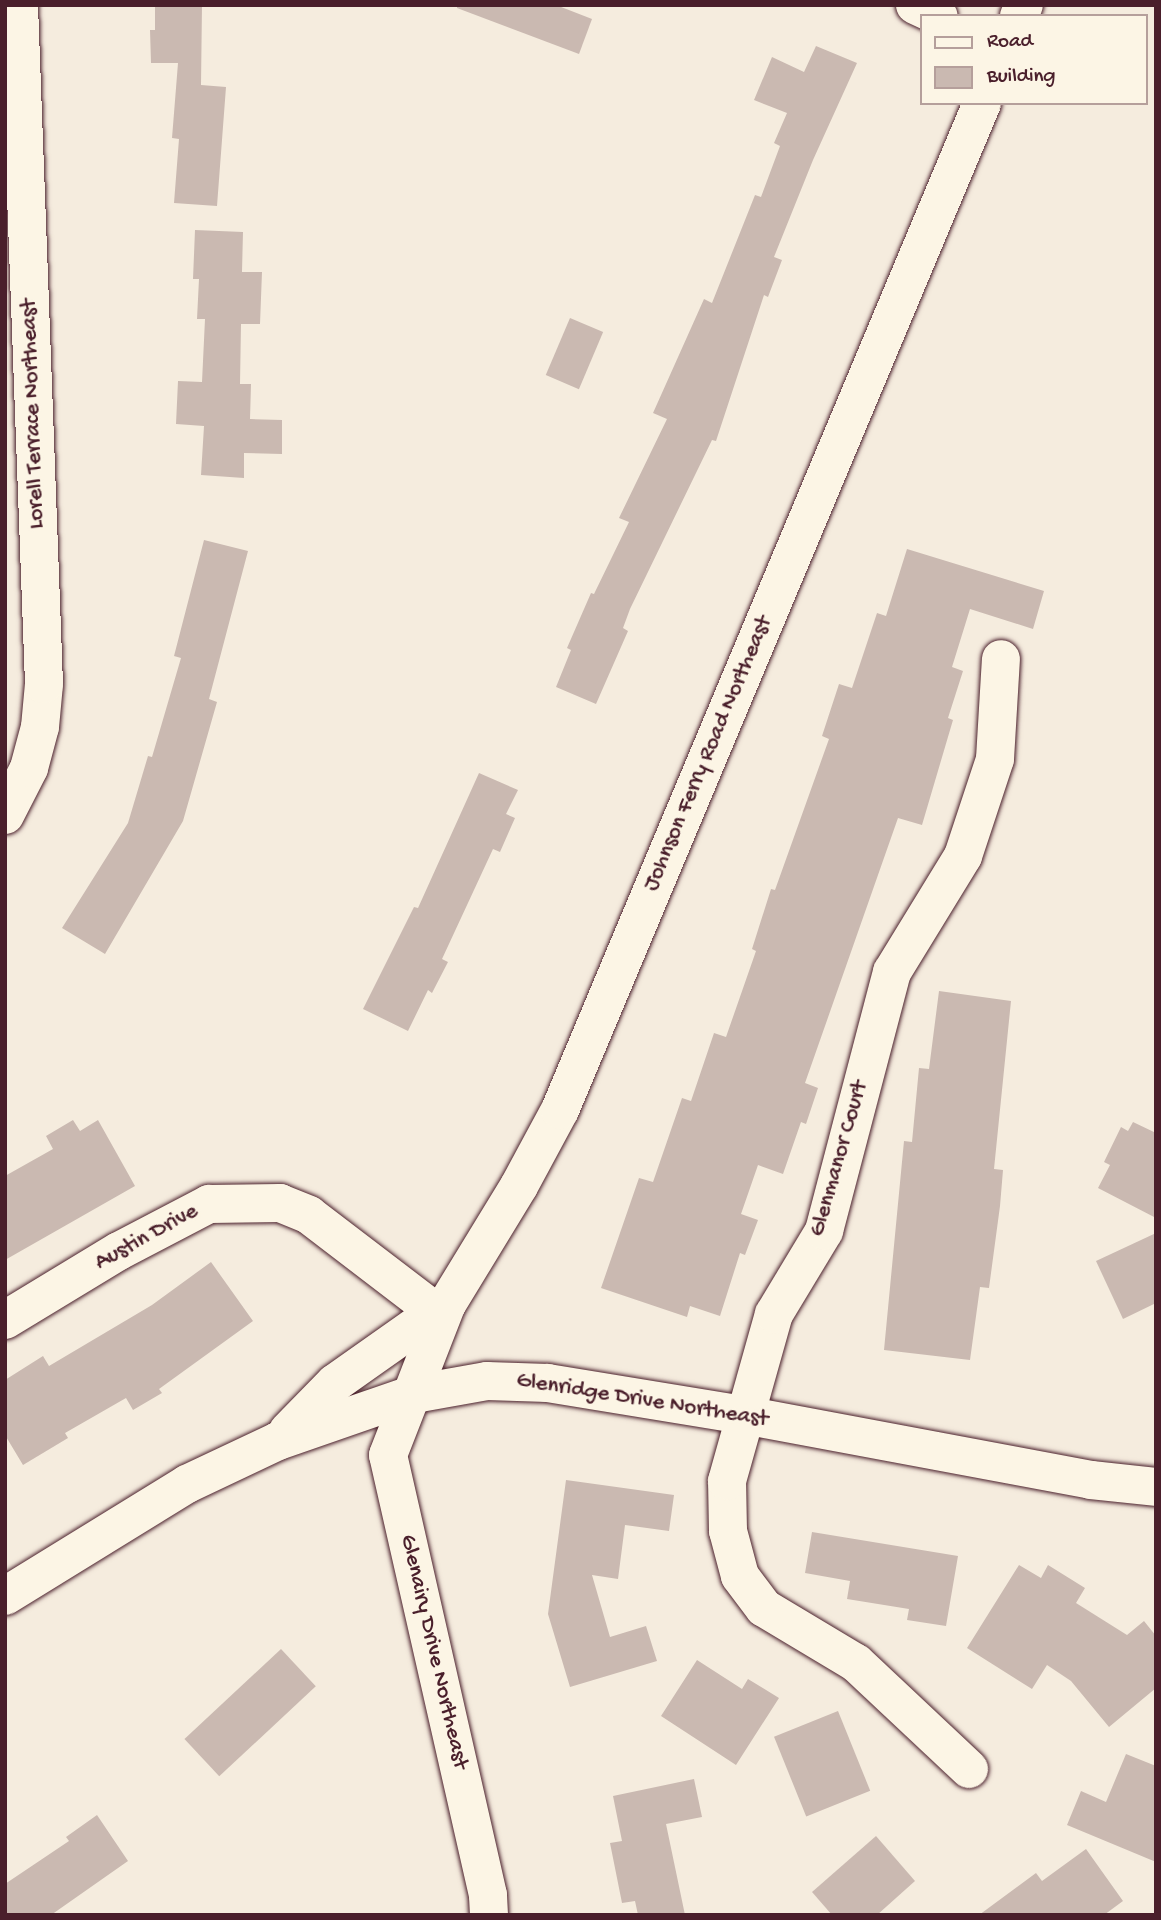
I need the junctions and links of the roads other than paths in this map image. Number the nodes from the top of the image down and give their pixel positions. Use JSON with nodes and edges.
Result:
{"nodes":[{"id":1,"x":19,"y":5,"type":"edge"},
{"id":2,"x":915,"y":5,"type":"edge"},
{"id":3,"x":935,"y":14,"type":"edge"},
{"id":4,"x":981,"y":105,"type":"edge"},
{"id":5,"x":1001,"y":659,"type":"dead end"},
{"id":6,"x":5,"y":815,"type":"edge"},
{"id":7,"x":442,"y":1308,"type":"junction"},
{"id":8,"x":5,"y":1320,"type":"edge"},
{"id":9,"x":414,"y":1394,"type":"junction"},
{"id":10,"x":744,"y":1415,"type":"junction"},
{"id":11,"x":278,"y":1441,"type":"junction"},
{"id":12,"x":1156,"y":1487,"type":"edge"},
{"id":13,"x":5,"y":1596,"type":"edge"},
{"id":14,"x":969,"y":1769,"type":"dead end"},
{"id":15,"x":489,"y":1915,"type":"edge"}],
"edges":[{"from":1,"to":6,"type":"street","name":"Lorell Terrace Northeast"},
{"from":2,"to":3,"type":"street"},
{"from":4,"to":7,"type":"street","name":"Johnson Ferry Road Northeast"},
{"from":5,"to":10,"type":"street","name":"Glenmanor Court"},
{"from":7,"to":8,"type":"street","name":"Austin Drive"},
{"from":7,"to":9,"type":"street","name":"Johnson Ferry Road Northeast"},
{"from":7,"to":11,"type":"street"},
{"from":9,"to":10,"type":"street","name":"Glenridge Drive Northeast"},
{"from":9,"to":11,"type":"street","name":"Glenridge Drive Northeast"},
{"from":9,"to":15,"type":"street","name":"Glenairy Drive Northeast"},
{"from":10,"to":12,"type":"street","name":"Glenridge Drive Northeast"},
{"from":10,"to":14,"type":"street","name":"Glenmanor Court"},
{"from":11,"to":13,"type":"street","name":"Glenridge Drive Northeast"}]}
